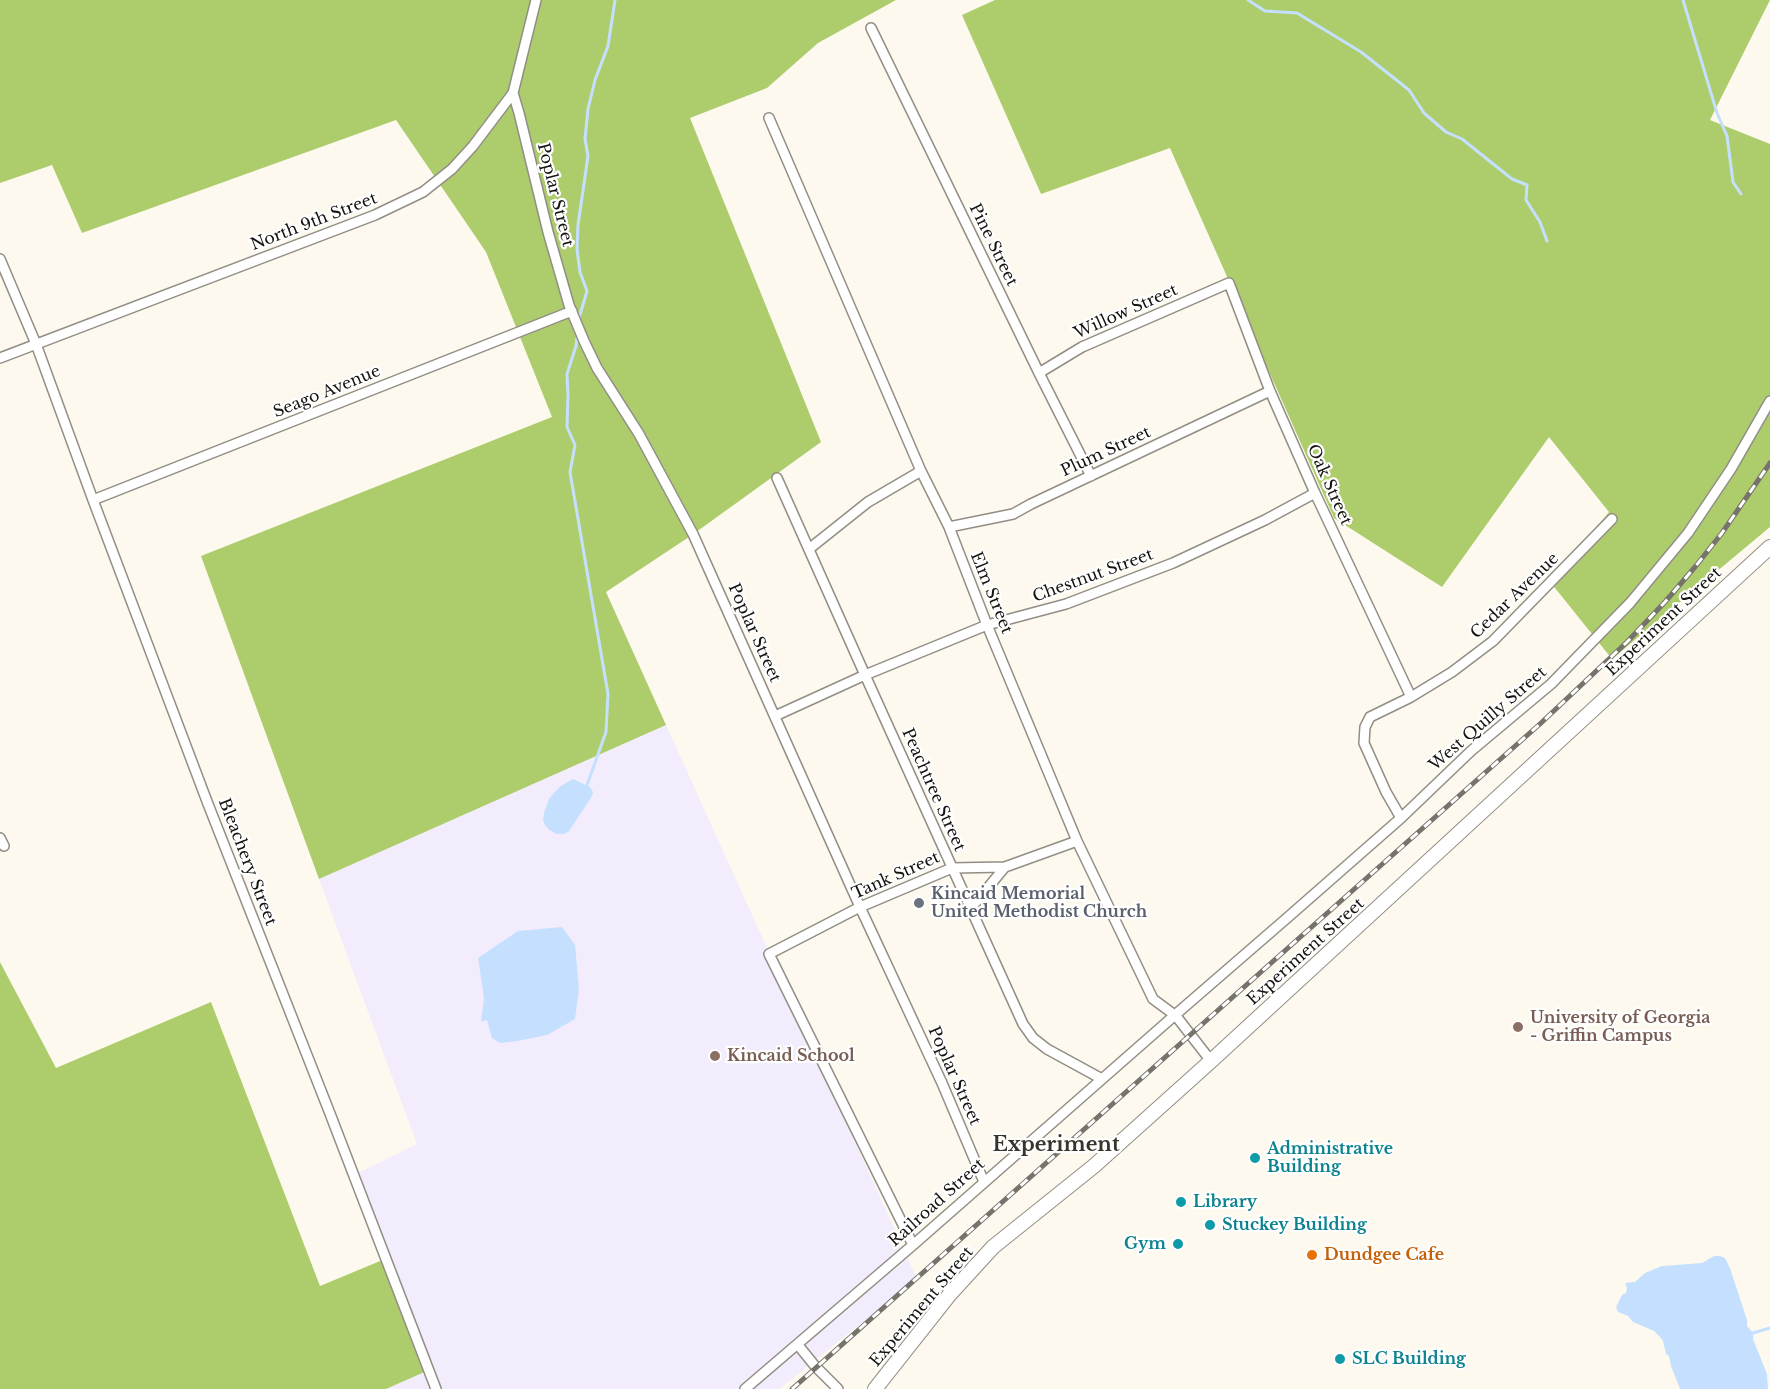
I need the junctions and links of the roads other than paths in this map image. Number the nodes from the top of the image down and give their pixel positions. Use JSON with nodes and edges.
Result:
{"nodes":[{"id":1,"x":536,"y":0,"type":"edge"},
{"id":2,"x":871,"y":28,"type":"dead end"},
{"id":3,"x":513,"y":93,"type":"junction"},
{"id":4,"x":769,"y":118,"type":"dead end"},
{"id":5,"x":0,"y":259,"type":"edge"},
{"id":6,"x":1229,"y":283,"type":"joint"},
{"id":7,"x":572,"y":311,"type":"junction"},
{"id":8,"x":36,"y":344,"type":"junction"},
{"id":9,"x":0,"y":358,"type":"edge"},
{"id":10,"x":1039,"y":373,"type":"junction"},
{"id":11,"x":1270,"y":391,"type":"junction"},
{"id":12,"x":1770,"y":401,"type":"edge"},
{"id":13,"x":921,"y":471,"type":"junction"},
{"id":14,"x":1091,"y":476,"type":"junction"},
{"id":15,"x":777,"y":478,"type":"dead end"},
{"id":16,"x":1316,"y":493,"type":"junction"},
{"id":17,"x":93,"y":500,"type":"junction"},
{"id":18,"x":1612,"y":519,"type":"dead end"},
{"id":19,"x":949,"y":528,"type":"junction"},
{"id":20,"x":1770,"y":547,"type":"edge"},
{"id":21,"x":809,"y":549,"type":"junction"},
{"id":22,"x":987,"y":625,"type":"junction"},
{"id":23,"x":865,"y":675,"type":"junction"},
{"id":24,"x":1411,"y":697,"type":"junction"},
{"id":25,"x":775,"y":716,"type":"junction"},
{"id":26,"x":1401,"y":818,"type":"junction"},
{"id":27,"x":1077,"y":841,"type":"junction"},
{"id":28,"x":1005,"y":867,"type":"junction"},
{"id":29,"x":952,"y":868,"type":"junction"},
{"id":30,"x":860,"y":907,"type":"junction"},
{"id":31,"x":971,"y":908,"type":"junction"},
{"id":32,"x":1175,"y":1014,"type":"junction"},
{"id":33,"x":1211,"y":1061,"type":"junction"},
{"id":34,"x":1102,"y":1079,"type":"junction"},
{"id":35,"x":984,"y":1182,"type":"junction"},
{"id":36,"x":913,"y":1245,"type":"junction"},
{"id":37,"x":798,"y":1345,"type":"junction"},
{"id":38,"x":436,"y":1389,"type":"edge"},
{"id":39,"x":745,"y":1389,"type":"edge"},
{"id":40,"x":838,"y":1389,"type":"edge"},
{"id":41,"x":875,"y":1389,"type":"edge"}],
"edges":[{"from":1,"to":3,"type":"street","name":"North 9th Street"},
{"from":2,"to":10,"type":"street","name":"Pine Street"},
{"from":3,"to":7,"type":"street","name":"Poplar Street"},
{"from":3,"to":8,"type":"street","name":"North 9th Street"},
{"from":4,"to":13,"type":"street","name":"Elm Street"},
{"from":5,"to":8,"type":"street","name":"Bleachery Street"},
{"from":6,"to":10,"type":"street","name":"Willow Street"},
{"from":6,"to":11,"type":"street","name":"Oak Street"},
{"from":7,"to":17,"type":"street","name":"Seago Avenue"},
{"from":7,"to":25,"type":"street","name":"Poplar Street"},
{"from":8,"to":9,"type":"street","name":"North 9th Street"},
{"from":8,"to":17,"type":"street","name":"Bleachery Street"},
{"from":10,"to":14,"type":"street","name":"Pine Street"},
{"from":11,"to":14,"type":"street","name":"Plum Street"},
{"from":11,"to":16,"type":"street","name":"Oak Street"},
{"from":12,"to":26,"type":"street","name":"West Quilly Street"},
{"from":13,"to":19,"type":"street","name":"Elm Street"},
{"from":13,"to":21,"type":"street"},
{"from":14,"to":19,"type":"street","name":"Plum Street"},
{"from":15,"to":21,"type":"street","name":"Peachtree Street"},
{"from":16,"to":22,"type":"street","name":"Chestnut Street"},
{"from":16,"to":24,"type":"street","name":"Oak Street"},
{"from":17,"to":38,"type":"street","name":"Bleachery Street"},
{"from":18,"to":24,"type":"street","name":"Cedar Avenue"},
{"from":19,"to":22,"type":"street","name":"Elm Street"},
{"from":20,"to":33,"type":"main road","name":"Experiment Street"},
{"from":21,"to":23,"type":"street","name":"Peachtree Street"},
{"from":22,"to":23,"type":"street","name":"Chestnut Street"},
{"from":22,"to":27,"type":"street","name":"Elm Street"},
{"from":23,"to":25,"type":"street","name":"Chestnut Street"},
{"from":23,"to":29,"type":"street","name":"Peachtree Street"},
{"from":24,"to":26,"type":"street","name":"Cedar Avenue"},
{"from":25,"to":30,"type":"street","name":"Poplar Street"},
{"from":26,"to":32,"type":"street","name":"West Quilly Street"},
{"from":27,"to":28,"type":"street","name":"Tank Street"},
{"from":27,"to":32,"type":"street","name":"Elm Street"},
{"from":28,"to":29,"type":"street","name":"Tank Street"},
{"from":28,"to":31,"type":"street"},
{"from":29,"to":30,"type":"street","name":"Tank Street"},
{"from":29,"to":31,"type":"street","name":"Peachtree Street"},
{"from":30,"to":35,"type":"street","name":"Poplar Street"},
{"from":30,"to":36,"type":"street","name":"Tank Street"},
{"from":31,"to":34,"type":"street","name":"Peachtree Street"},
{"from":32,"to":33,"type":"street","name":"Elm Street"},
{"from":32,"to":34,"type":"street","name":"Railroad Street"},
{"from":33,"to":41,"type":"main road","name":"Experiment Street"},
{"from":34,"to":35,"type":"street","name":"Railroad Street"},
{"from":35,"to":36,"type":"street","name":"Railroad Street"},
{"from":36,"to":37,"type":"street","name":"Railroad Street"},
{"from":37,"to":39,"type":"street","name":"Railroad Street"},
{"from":37,"to":40,"type":"street"}]}
